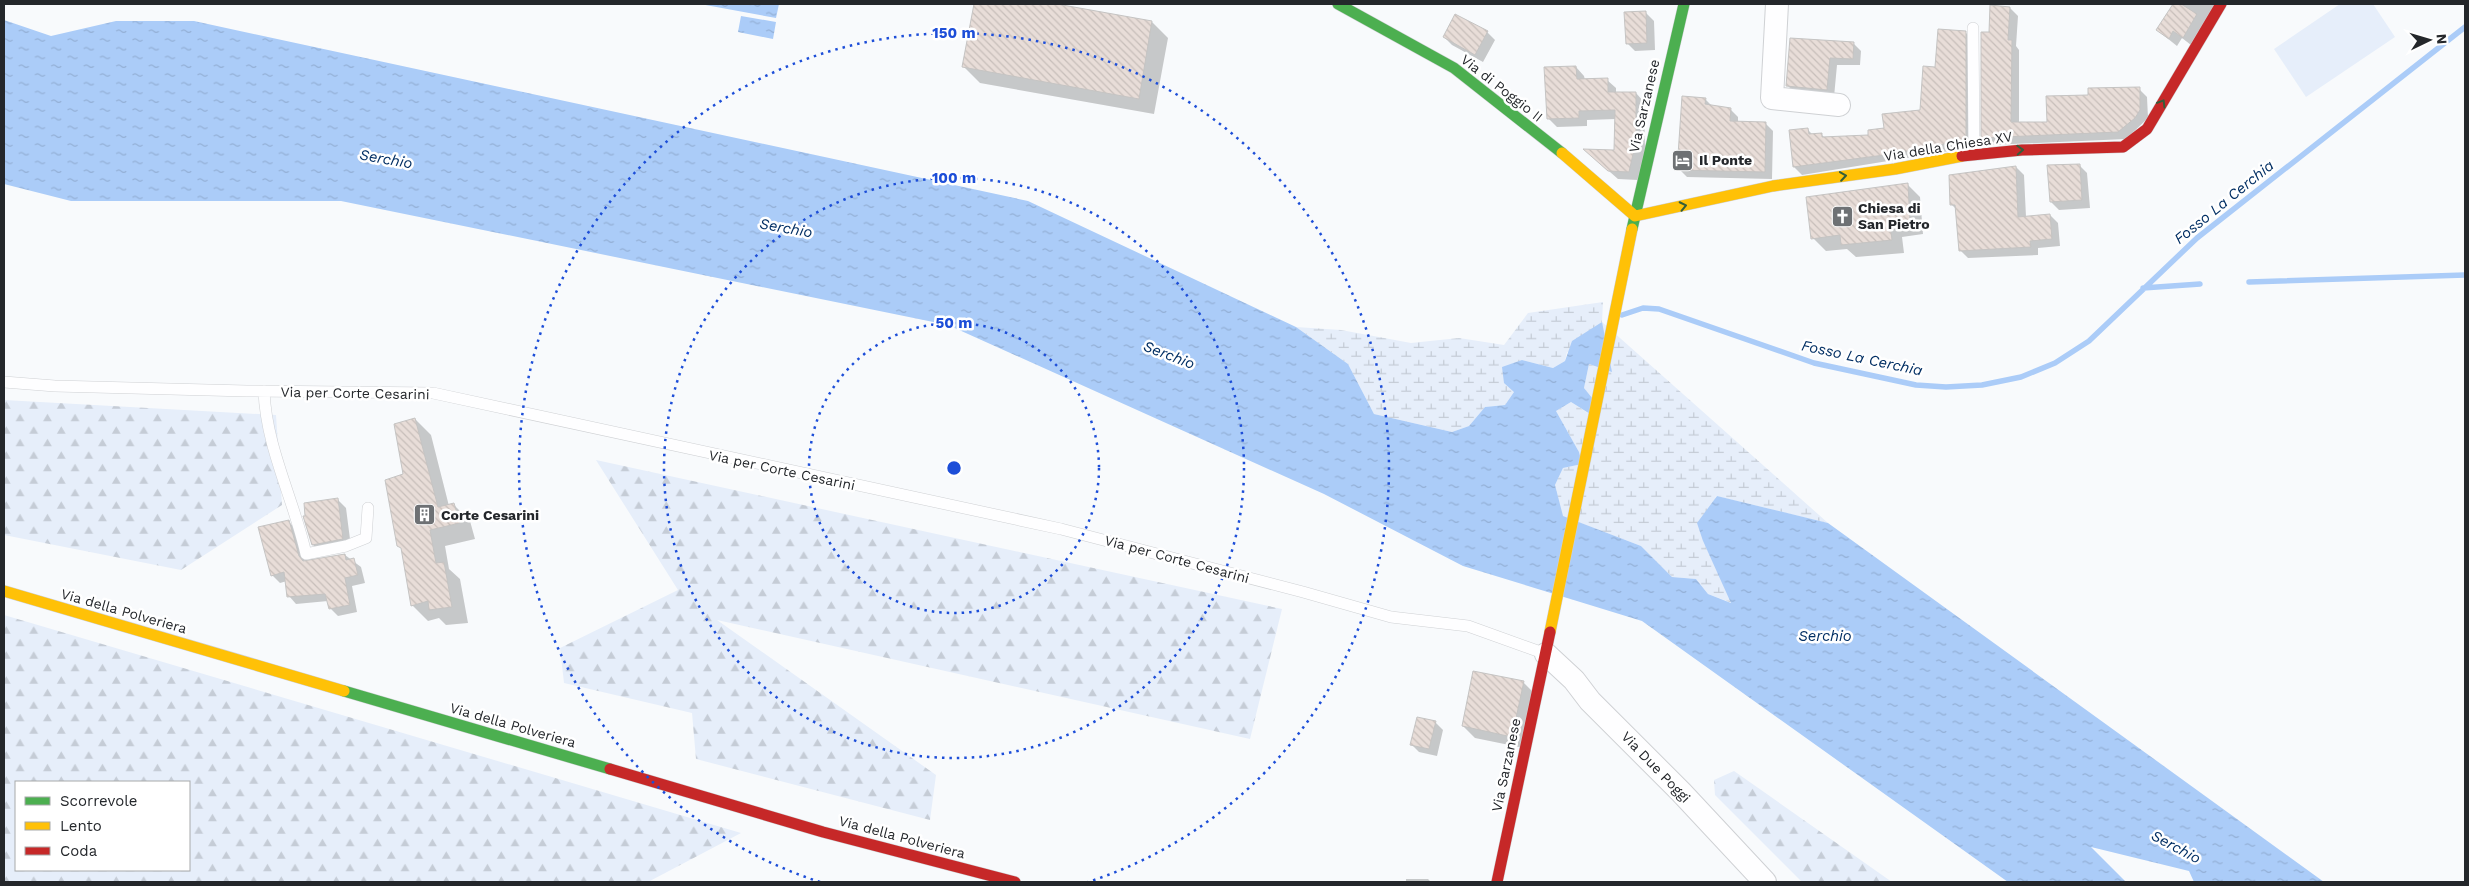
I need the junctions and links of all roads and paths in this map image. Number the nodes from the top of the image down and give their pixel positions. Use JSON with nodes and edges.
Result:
{"nodes":[{"id":1,"x":1338,"y":4,"type":"edge"},
{"id":2,"x":1684,"y":4,"type":"edge"},
{"id":3,"x":1777,"y":4,"type":"edge"},
{"id":4,"x":2221,"y":4,"type":"edge"},
{"id":5,"x":1973,"y":28,"type":"dead end"},
{"id":6,"x":1838,"y":106,"type":"dead end"},
{"id":7,"x":1974,"y":154,"type":"junction"},
{"id":8,"x":1635,"y":216,"type":"junction"},
{"id":9,"x":4,"y":382,"type":"edge"},
{"id":10,"x":264,"y":391,"type":"junction"},
{"id":11,"x":368,"y":508,"type":"dead end"},
{"id":12,"x":4,"y":591,"type":"edge"},
{"id":13,"x":1546,"y":654,"type":"junction"},
{"id":14,"x":1015,"y":882,"type":"edge"},
{"id":15,"x":1497,"y":882,"type":"edge"},
{"id":16,"x":1765,"y":882,"type":"edge"}],
"edges":[{"from":1,"to":8,"type":"street","name":"Via di Poggio II"},
{"from":2,"to":8,"type":"street","name":"Via Sarzanese"},
{"from":3,"to":6,"type":"street"},
{"from":7,"to":4,"type":"street","name":"Via della Chiesa XV","one_way":true},
{"from":5,"to":7,"type":"lane"},
{"from":8,"to":7,"type":"street","name":"Via della Chiesa XV","one_way":true},
{"from":8,"to":13,"type":"street","name":"Via Sarzanese"},
{"from":9,"to":10,"type":"lane","name":"Via per Corte Cesarini"},
{"from":10,"to":11,"type":"lane"},
{"from":10,"to":13,"type":"lane","name":"Via per Corte Cesarini"},
{"from":12,"to":14,"type":"street","name":"Via della Polveriera"},
{"from":13,"to":15,"type":"street","name":"Via Sarzanese"},
{"from":13,"to":16,"type":"street","name":"Via Due Poggi"}]}
